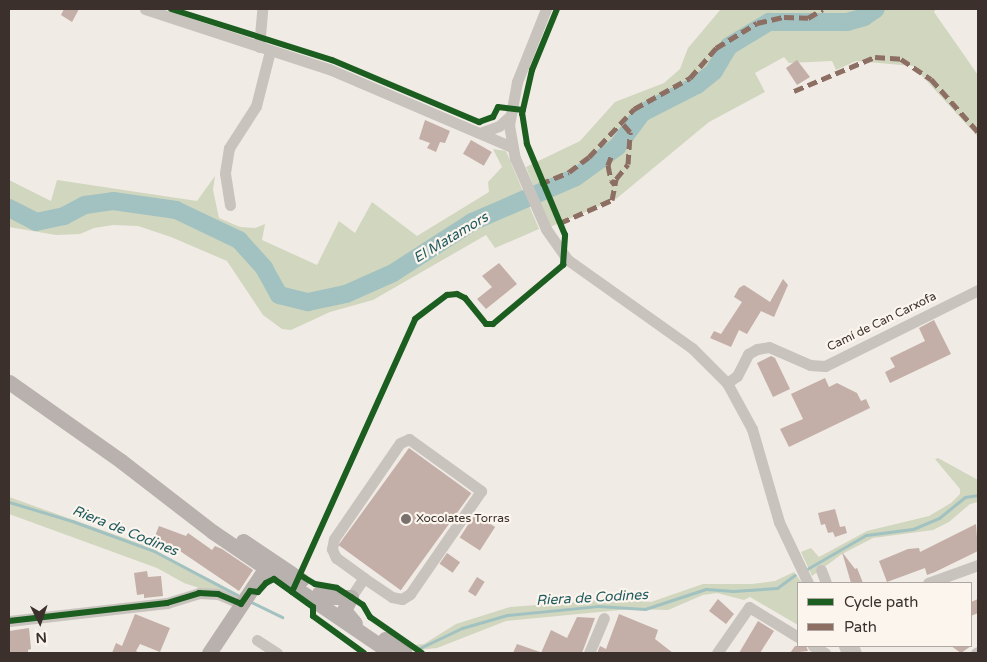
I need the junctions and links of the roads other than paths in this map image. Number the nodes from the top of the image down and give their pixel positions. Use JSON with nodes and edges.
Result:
{"nodes":[{"id":1,"x":145,"y":9,"type":"edge"},
{"id":2,"x":262,"y":9,"type":"edge"},
{"id":3,"x":546,"y":9,"type":"edge"},
{"id":4,"x":259,"y":47,"type":"junction"},
{"id":5,"x":270,"y":51,"type":"junction"},
{"id":6,"x":509,"y":117,"type":"junction"},
{"id":7,"x":480,"y":133,"type":"junction"},
{"id":8,"x":514,"y":152,"type":"junction"},
{"id":9,"x":230,"y":206,"type":"dead end"},
{"id":10,"x":978,"y":290,"type":"edge"},
{"id":11,"x":9,"y":382,"type":"edge"},
{"id":12,"x":727,"y":383,"type":"junction"},
{"id":13,"x":121,"y":461,"type":"junction"},
{"id":14,"x":205,"y":515,"type":"junction"},
{"id":15,"x":978,"y":565,"type":"edge"},
{"id":16,"x":263,"y":570,"type":"junction"},
{"id":17,"x":820,"y":570,"type":"dead end"},
{"id":18,"x":364,"y":578,"type":"junction"},
{"id":19,"x":807,"y":582,"type":"edge"},
{"id":20,"x":826,"y":582,"type":"edge"},
{"id":21,"x":931,"y":582,"type":"edge"},
{"id":22,"x":308,"y":590,"type":"junction"},
{"id":23,"x":241,"y":604,"type":"junction"},
{"id":24,"x":345,"y":606,"type":"junction"},
{"id":25,"x":604,"y":618,"type":"dead end"},
{"id":26,"x":9,"y":622,"type":"edge"},
{"id":27,"x":797,"y":636,"type":"edge"},
{"id":28,"x":257,"y":640,"type":"dead end"},
{"id":29,"x":385,"y":651,"type":"edge"},
{"id":30,"x":274,"y":652,"type":"edge"},
{"id":31,"x":210,"y":653,"type":"edge"},
{"id":32,"x":404,"y":653,"type":"edge"},
{"id":33,"x":589,"y":653,"type":"edge"},
{"id":34,"x":717,"y":653,"type":"edge"}],
"edges":[{"from":1,"to":4,"type":"street"},
{"from":2,"to":4,"type":"street"},
{"from":3,"to":6,"type":"street"},
{"from":4,"to":5,"type":"street"},
{"from":5,"to":7,"type":"street"},
{"from":5,"to":9,"type":"street"},
{"from":6,"to":7,"type":"street"},
{"from":6,"to":8,"type":"street"},
{"from":7,"to":8,"type":"street"},
{"from":8,"to":12,"type":"street"},
{"from":10,"to":12,"type":"street","name":"Camí de Can Carxofa"},
{"from":11,"to":13,"type":"main road"},
{"from":12,"to":19,"type":"street"},
{"from":13,"to":14,"type":"main road"},
{"from":13,"to":16,"type":"main road"},
{"from":14,"to":16,"type":"main road"},
{"from":14,"to":22,"type":"main road"},
{"from":15,"to":21,"type":"street"},
{"from":16,"to":22,"type":"main road"},
{"from":16,"to":23,"type":"main road"},
{"from":17,"to":20,"type":"street"},
{"from":18,"to":18,"type":"street"},
{"from":18,"to":24,"type":"street"},
{"from":22,"to":24,"type":"main road"},
{"from":22,"to":24,"type":"main road"},
{"from":22,"to":29,"type":"main road"},
{"from":23,"to":26,"type":"street"},
{"from":23,"to":31,"type":"main road"},
{"from":24,"to":29,"type":"main road"},
{"from":24,"to":32,"type":"main road"},
{"from":25,"to":33,"type":"street"},
{"from":27,"to":34,"type":"street"},
{"from":28,"to":30,"type":"street"}]}
